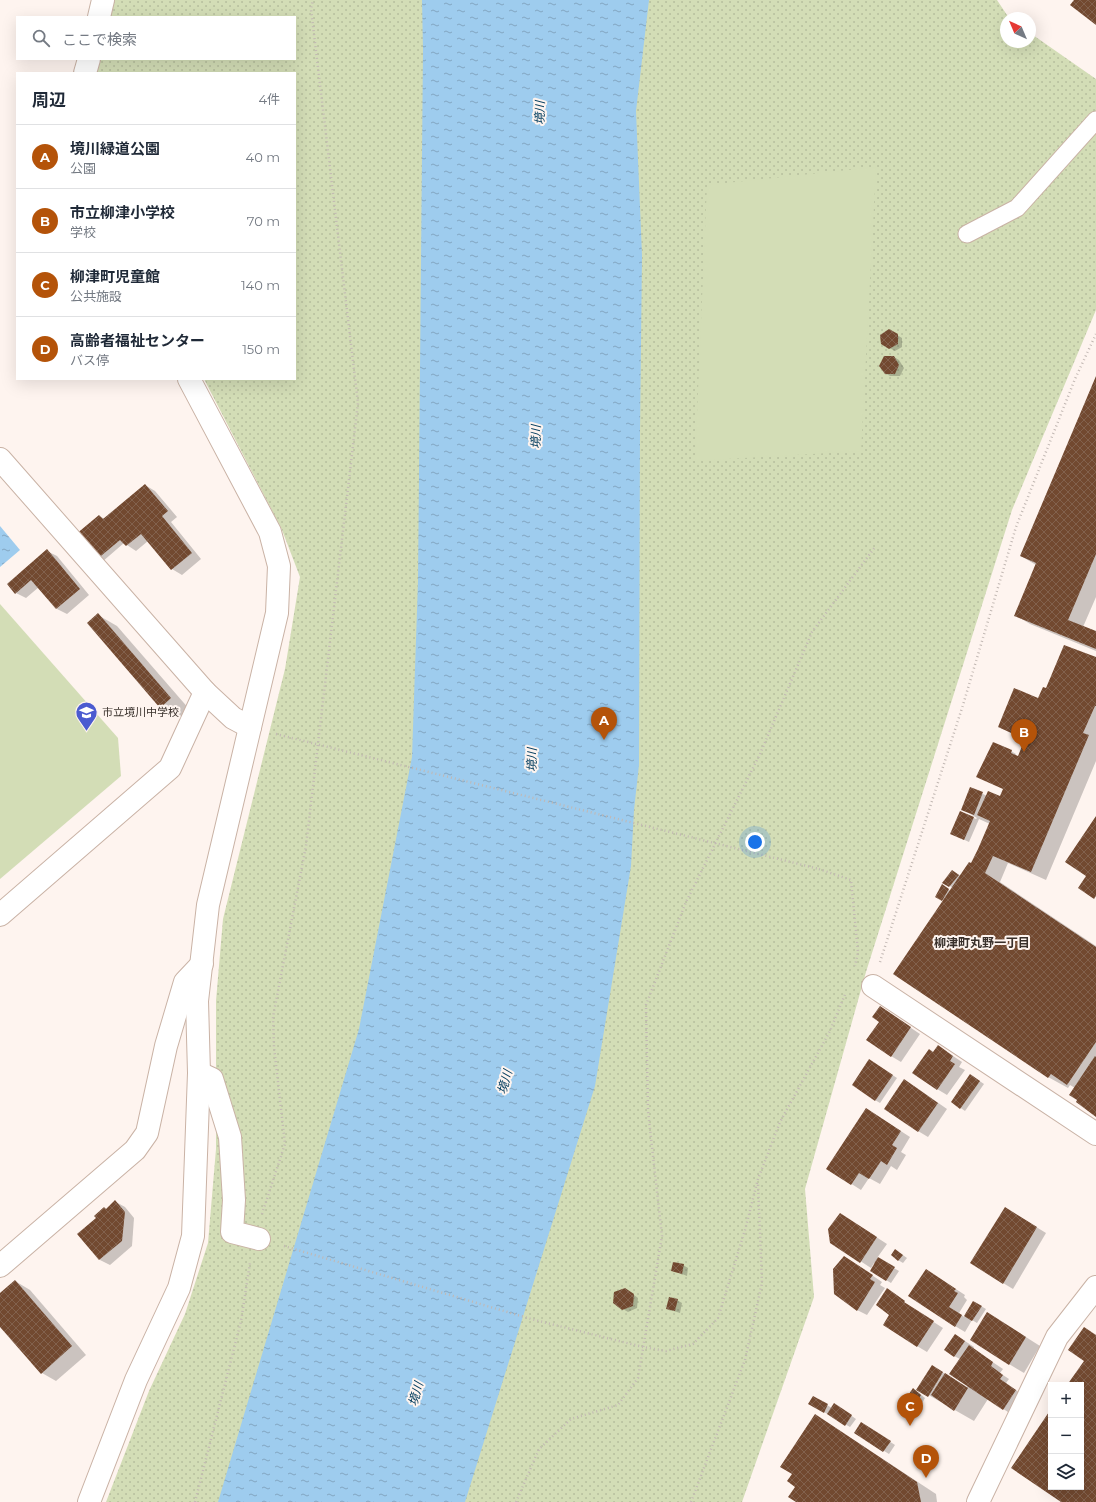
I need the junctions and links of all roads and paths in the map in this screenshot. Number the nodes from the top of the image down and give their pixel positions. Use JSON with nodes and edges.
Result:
{"nodes":[{"id":1,"x":103,"y":0,"type":"edge"},
{"id":2,"x":313,"y":0,"type":"edge"},
{"id":3,"x":99,"y":16,"type":"edge"},
{"id":4,"x":89,"y":60,"type":"edge"},
{"id":5,"x":85,"y":72,"type":"edge"},
{"id":6,"x":1096,"y":120,"type":"edge"},
{"id":7,"x":968,"y":234,"type":"dead end"},
{"id":8,"x":1096,"y":334,"type":"edge"},
{"id":9,"x":190,"y":380,"type":"edge"},
{"id":10,"x":0,"y":459,"type":"edge"},
{"id":11,"x":875,"y":547,"type":"dead end"},
{"id":12,"x":205,"y":692,"type":"junction"},
{"id":13,"x":250,"y":727,"type":"junction"},
{"id":14,"x":284,"y":736,"type":"dead end"},
{"id":15,"x":0,"y":915,"type":"edge"},
{"id":16,"x":202,"y":964,"type":"junction"},
{"id":17,"x":853,"y":976,"type":"junction"},
{"id":18,"x":872,"y":986,"type":"junction"},
{"id":19,"x":199,"y":1072,"type":"junction"},
{"id":20,"x":1096,"y":1134,"type":"edge"},
{"id":21,"x":758,"y":1179,"type":"junction"},
{"id":22,"x":256,"y":1238,"type":"junction"},
{"id":23,"x":0,"y":1266,"type":"edge"},
{"id":24,"x":1096,"y":1287,"type":"edge"},
{"id":25,"x":643,"y":1347,"type":"junction"},
{"id":26,"x":89,"y":1502,"type":"edge"},
{"id":27,"x":195,"y":1502,"type":"edge"},
{"id":28,"x":516,"y":1502,"type":"edge"},
{"id":29,"x":690,"y":1502,"type":"edge"},
{"id":30,"x":978,"y":1502,"type":"edge"}],
"edges":[{"from":1,"to":3,"type":"street"},
{"from":2,"to":22,"type":"path"},
{"from":4,"to":5,"type":"street"},
{"from":6,"to":7,"type":"lane"},
{"from":8,"to":18,"type":"path"},
{"from":9,"to":13,"type":"street"},
{"from":10,"to":12,"type":"street"},
{"from":11,"to":25,"type":"path"},
{"from":12,"to":13,"type":"street"},
{"from":12,"to":15,"type":"street"},
{"from":13,"to":16,"type":"street"},
{"from":14,"to":17,"type":"path","bridge":true},
{"from":16,"to":19,"type":"street"},
{"from":16,"to":23,"type":"street"},
{"from":17,"to":18,"type":"path"},
{"from":17,"to":21,"type":"path"},
{"from":18,"to":20,"type":"street"},
{"from":19,"to":22,"type":"street"},
{"from":19,"to":26,"type":"street"},
{"from":21,"to":25,"type":"path"},
{"from":21,"to":29,"type":"path"},
{"from":22,"to":25,"type":"path"},
{"from":22,"to":27,"type":"path"},
{"from":24,"to":30,"type":"street"},
{"from":25,"to":28,"type":"path"}]}
